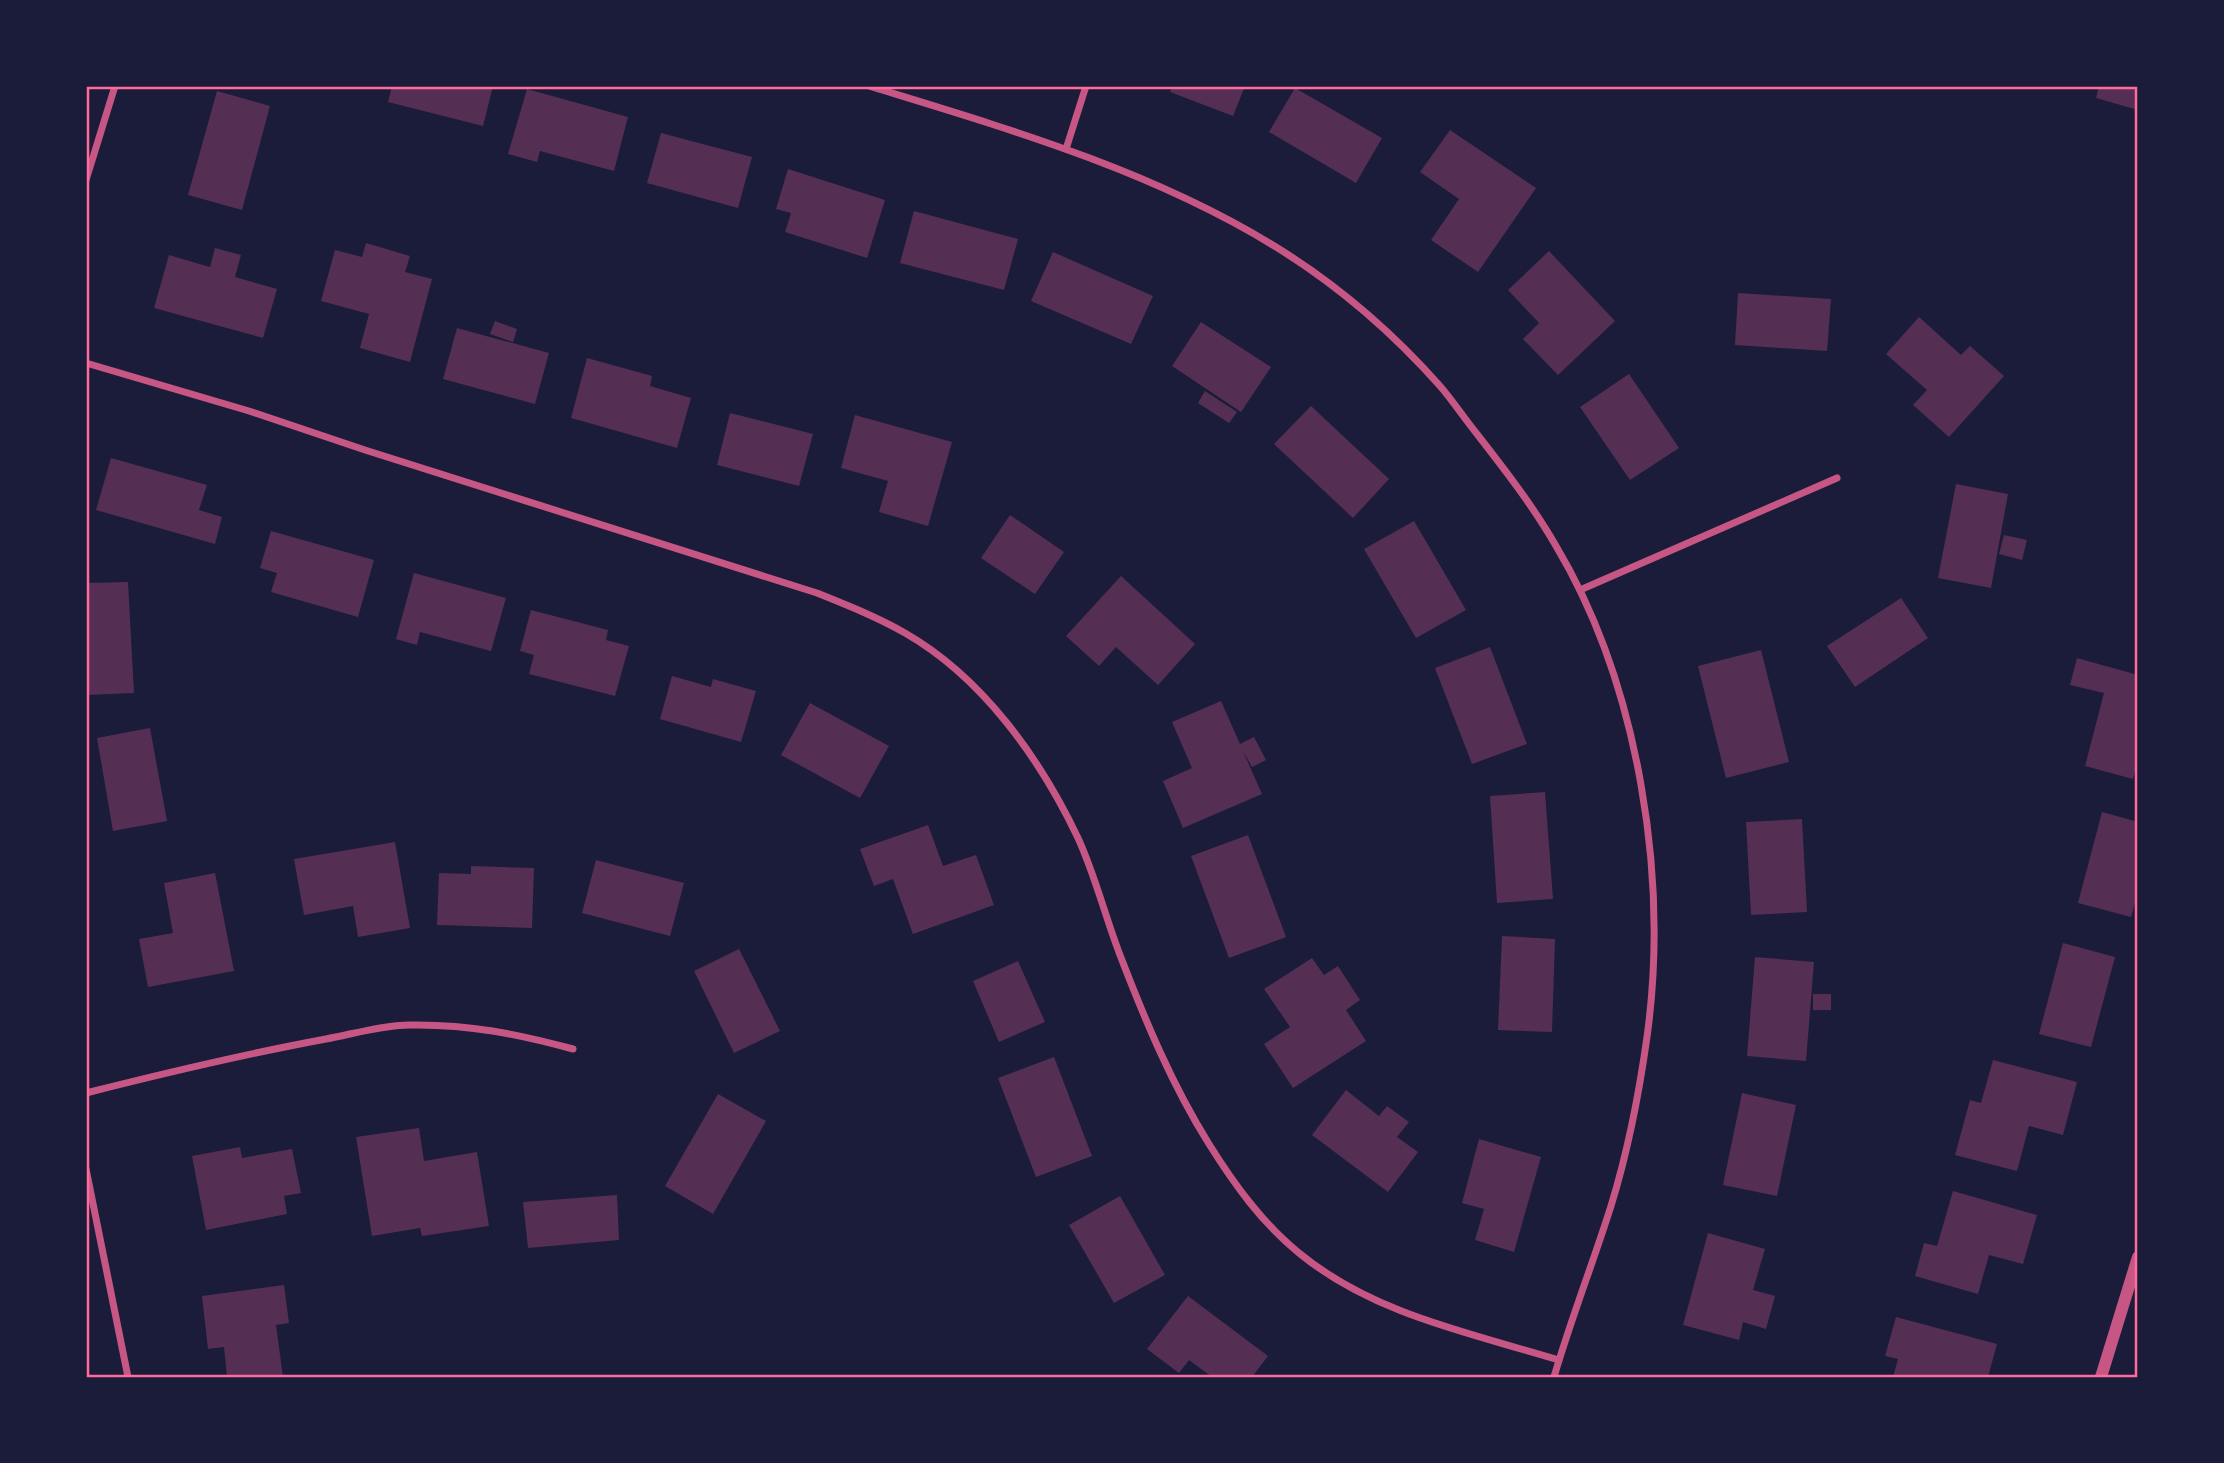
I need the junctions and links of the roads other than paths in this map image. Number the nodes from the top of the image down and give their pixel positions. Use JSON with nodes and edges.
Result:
{"nodes":[{"id":1,"x":115,"y":86,"type":"edge"},
{"id":2,"x":869,"y":86,"type":"edge"},
{"id":3,"x":1086,"y":86,"type":"edge"},
{"id":4,"x":1066,"y":149,"type":"junction"},
{"id":5,"x":86,"y":180,"type":"edge"},
{"id":6,"x":86,"y":363,"type":"edge"},
{"id":7,"x":1837,"y":478,"type":"dead end"},
{"id":8,"x":1580,"y":590,"type":"junction"},
{"id":9,"x":573,"y":1049,"type":"dead end"},
{"id":10,"x":86,"y":1093,"type":"edge"},
{"id":11,"x":86,"y":1169,"type":"edge"},
{"id":12,"x":2138,"y":1256,"type":"edge"},
{"id":13,"x":1559,"y":1360,"type":"junction"},
{"id":14,"x":128,"y":1377,"type":"edge"},
{"id":15,"x":1554,"y":1377,"type":"edge"},
{"id":16,"x":2101,"y":1377,"type":"edge"}],
"edges":[{"from":1,"to":5,"type":"street"},
{"from":2,"to":4,"type":"street"},
{"from":3,"to":4,"type":"street"},
{"from":4,"to":8,"type":"street"},
{"from":6,"to":13,"type":"street"},
{"from":7,"to":8,"type":"street"},
{"from":8,"to":13,"type":"street"},
{"from":9,"to":10,"type":"street"},
{"from":11,"to":14,"type":"street"},
{"from":12,"to":16,"type":"street"},
{"from":13,"to":15,"type":"street"}]}
